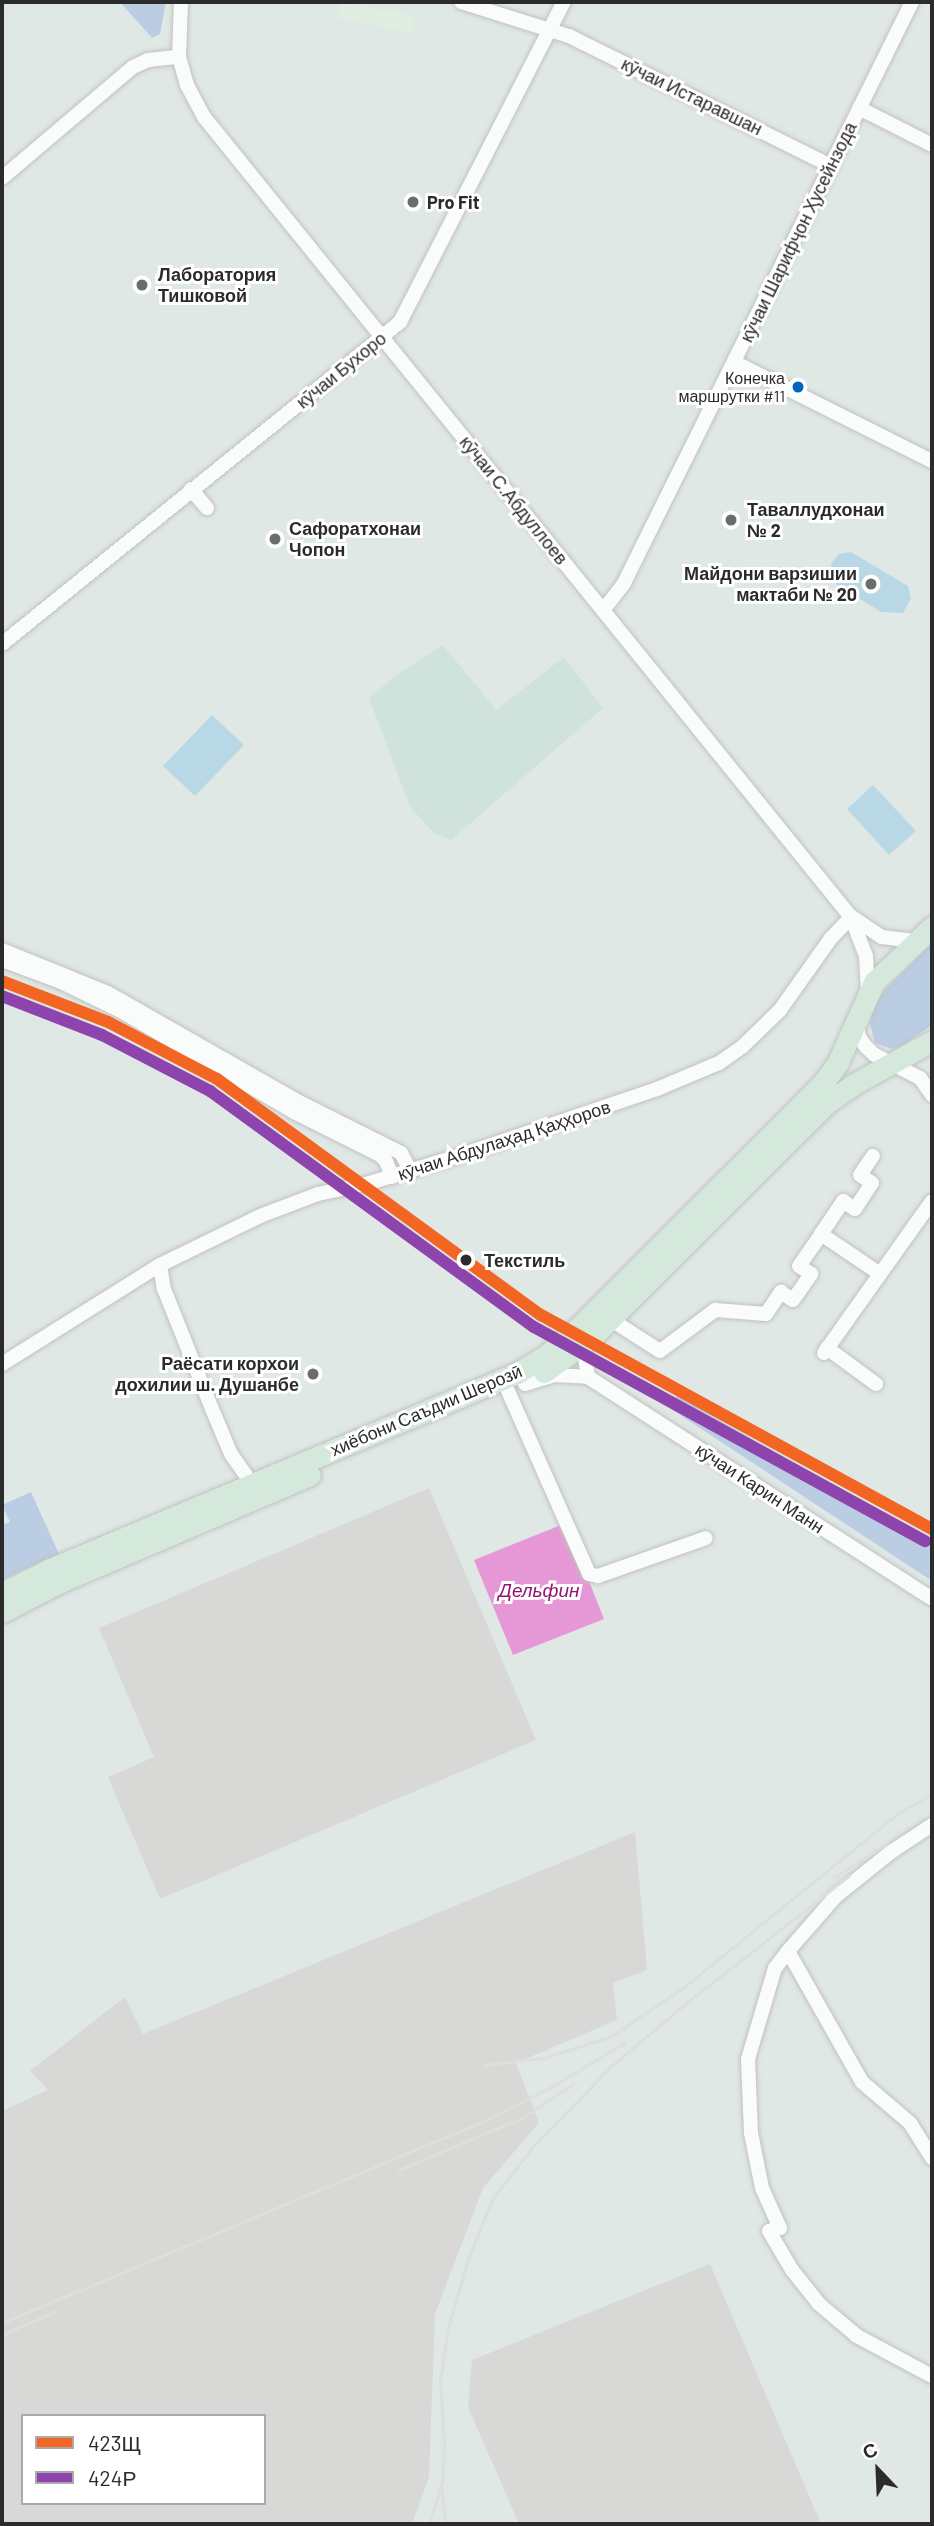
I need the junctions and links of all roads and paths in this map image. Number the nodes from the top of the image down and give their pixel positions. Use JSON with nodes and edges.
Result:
{"nodes":[{"id":1,"x":181,"y":2,"type":"edge"},
{"id":2,"x":461,"y":2,"type":"edge"},
{"id":3,"x":564,"y":2,"type":"edge"},
{"id":4,"x":912,"y":2,"type":"edge"},
{"id":5,"x":551,"y":29,"type":"junction"},
{"id":6,"x":179,"y":57,"type":"junction"},
{"id":7,"x":859,"y":108,"type":"junction"},
{"id":8,"x":932,"y":145,"type":"edge"},
{"id":9,"x":831,"y":166,"type":"junction"},
{"id":10,"x":2,"y":178,"type":"edge"},
{"id":11,"x":382,"y":337,"type":"junction"},
{"id":12,"x":734,"y":362,"type":"junction"},
{"id":13,"x":932,"y":461,"type":"edge"},
{"id":14,"x":191,"y":489,"type":"junction"},
{"id":15,"x":207,"y":508,"type":"dead end"},
{"id":16,"x":604,"y":609,"type":"junction"},
{"id":17,"x":2,"y":644,"type":"edge"},
{"id":18,"x":851,"y":916,"type":"junction"},
{"id":19,"x":924,"y":934,"type":"edge"},
{"id":20,"x":2,"y":950,"type":"edge"},
{"id":21,"x":2,"y":960,"type":"edge"},
{"id":22,"x":868,"y":992,"type":"junction"},
{"id":23,"x":856,"y":1018,"type":"junction"},
{"id":24,"x":932,"y":1041,"type":"edge"},
{"id":25,"x":894,"y":1064,"type":"junction"},
{"id":26,"x":932,"y":1095,"type":"edge"},
{"id":27,"x":873,"y":1156,"type":"dead end"},
{"id":28,"x":411,"y":1172,"type":"junction"},
{"id":29,"x":392,"y":1177,"type":"junction"},
{"id":30,"x":932,"y":1201,"type":"edge"},
{"id":31,"x":821,"y":1234,"type":"junction"},
{"id":32,"x":160,"y":1265,"type":"junction"},
{"id":33,"x":880,"y":1274,"type":"junction"},
{"id":34,"x":610,"y":1319,"type":"junction"},
{"id":35,"x":583,"y":1345,"type":"junction"},
{"id":36,"x":2,"y":1364,"type":"edge"},
{"id":37,"x":588,"y":1377,"type":"junction"},
{"id":38,"x":876,"y":1384,"type":"dead end"},
{"id":39,"x":516,"y":1388,"type":"junction"},
{"id":40,"x":252,"y":1484,"type":"junction"},
{"id":41,"x":706,"y":1538,"type":"dead end"},
{"id":42,"x":2,"y":1592,"type":"edge"},
{"id":43,"x":932,"y":1599,"type":"edge"},
{"id":44,"x":2,"y":1612,"type":"edge"},
{"id":45,"x":932,"y":1825,"type":"edge"},
{"id":46,"x":788,"y":1951,"type":"junction"},
{"id":47,"x":932,"y":2158,"type":"edge"},
{"id":48,"x":932,"y":2376,"type":"edge"}],
"edges":[{"from":1,"to":6,"type":"street","name":"кӯчаи С.Абдуллоев"},
{"from":2,"to":5,"type":"street","name":"кӯчаи Истаравшан"},
{"from":3,"to":5,"type":"street","name":"кӯчаи Бухоро"},
{"from":4,"to":7,"type":"street","name":"кӯчаи Шарифҷон Ҳусейнзода"},
{"from":5,"to":9,"type":"street","name":"кӯчаи Истаравшан"},
{"from":5,"to":11,"type":"street","name":"кӯчаи Бухоро"},
{"from":6,"to":10,"type":"street"},
{"from":6,"to":11,"type":"street","name":"кӯчаи С.Абдуллоев"},
{"from":7,"to":8,"type":"street"},
{"from":7,"to":9,"type":"street","name":"кӯчаи Шарифҷон Ҳусейнзода"},
{"from":9,"to":12,"type":"street","name":"кӯчаи Шарифҷон Ҳусейнзода"},
{"from":11,"to":14,"type":"street","name":"кӯчаи Бухоро"},
{"from":11,"to":16,"type":"street","name":"кӯчаи С.Абдуллоев"},
{"from":12,"to":13,"type":"street"},
{"from":12,"to":16,"type":"street","name":"кӯчаи Шарифҷон Ҳусейнзода"},
{"from":14,"to":15,"type":"street"},
{"from":14,"to":17,"type":"street","name":"кӯчаи Бухоро"},
{"from":16,"to":18,"type":"street","name":"кӯчаи С.Абдуллоев"},
{"from":18,"to":19,"type":"street"},
{"from":18,"to":22,"type":"street","name":"кӯчаи С.Абдуллоев"},
{"from":18,"to":28,"type":"street","name":"кӯчаи Абдулаҳад Қаҳҳоров"},
{"from":19,"to":22,"type":"highway","name":"хиёбони Саъдии Шерозӣ"},
{"from":20,"to":28,"type":"street"},
{"from":21,"to":29,"type":"street"},
{"from":22,"to":23,"type":"highway","name":"хиёбони Саъдии Шерозӣ"},
{"from":23,"to":25,"type":"street"},
{"from":23,"to":40,"type":"highway","name":"хиёбони Саъдии Шерозӣ"},
{"from":24,"to":25,"type":"highway","name":"хиёбони Саъдии Шерозӣ"},
{"from":25,"to":26,"type":"street"},
{"from":25,"to":34,"type":"highway","name":"хиёбони Саъдии Шерозӣ"},
{"from":27,"to":31,"type":"street"},
{"from":28,"to":29,"type":"street","name":"кӯчаи Абдулаҳад Қаҳҳоров"},
{"from":29,"to":32,"type":"street","name":"кӯчаи Абдулаҳад Қаҳҳоров"},
{"from":30,"to":33,"type":"street"},
{"from":31,"to":33,"type":"street"},
{"from":31,"to":34,"type":"street"},
{"from":32,"to":36,"type":"street","name":"кӯчаи Абдулаҳад Қаҳҳоров"},
{"from":32,"to":40,"type":"street"},
{"from":33,"to":38,"type":"street"},
{"from":34,"to":35,"type":"highway","name":"хиёбони Саъдии Шерозӣ"},
{"from":35,"to":37,"type":"street"},
{"from":35,"to":39,"type":"highway","name":"хиёбони Саъдии Шерозӣ"},
{"from":37,"to":39,"type":"street"},
{"from":37,"to":43,"type":"street","name":"кӯчаи Карин Манн"},
{"from":39,"to":41,"type":"street"},
{"from":39,"to":44,"type":"highway","name":"хиёбони Саъдии Шерозӣ"},
{"from":40,"to":42,"type":"highway","name":"хиёбони Саъдии Шерозӣ"},
{"from":45,"to":46,"type":"street"},
{"from":46,"to":47,"type":"street"},
{"from":46,"to":48,"type":"street"}]}
